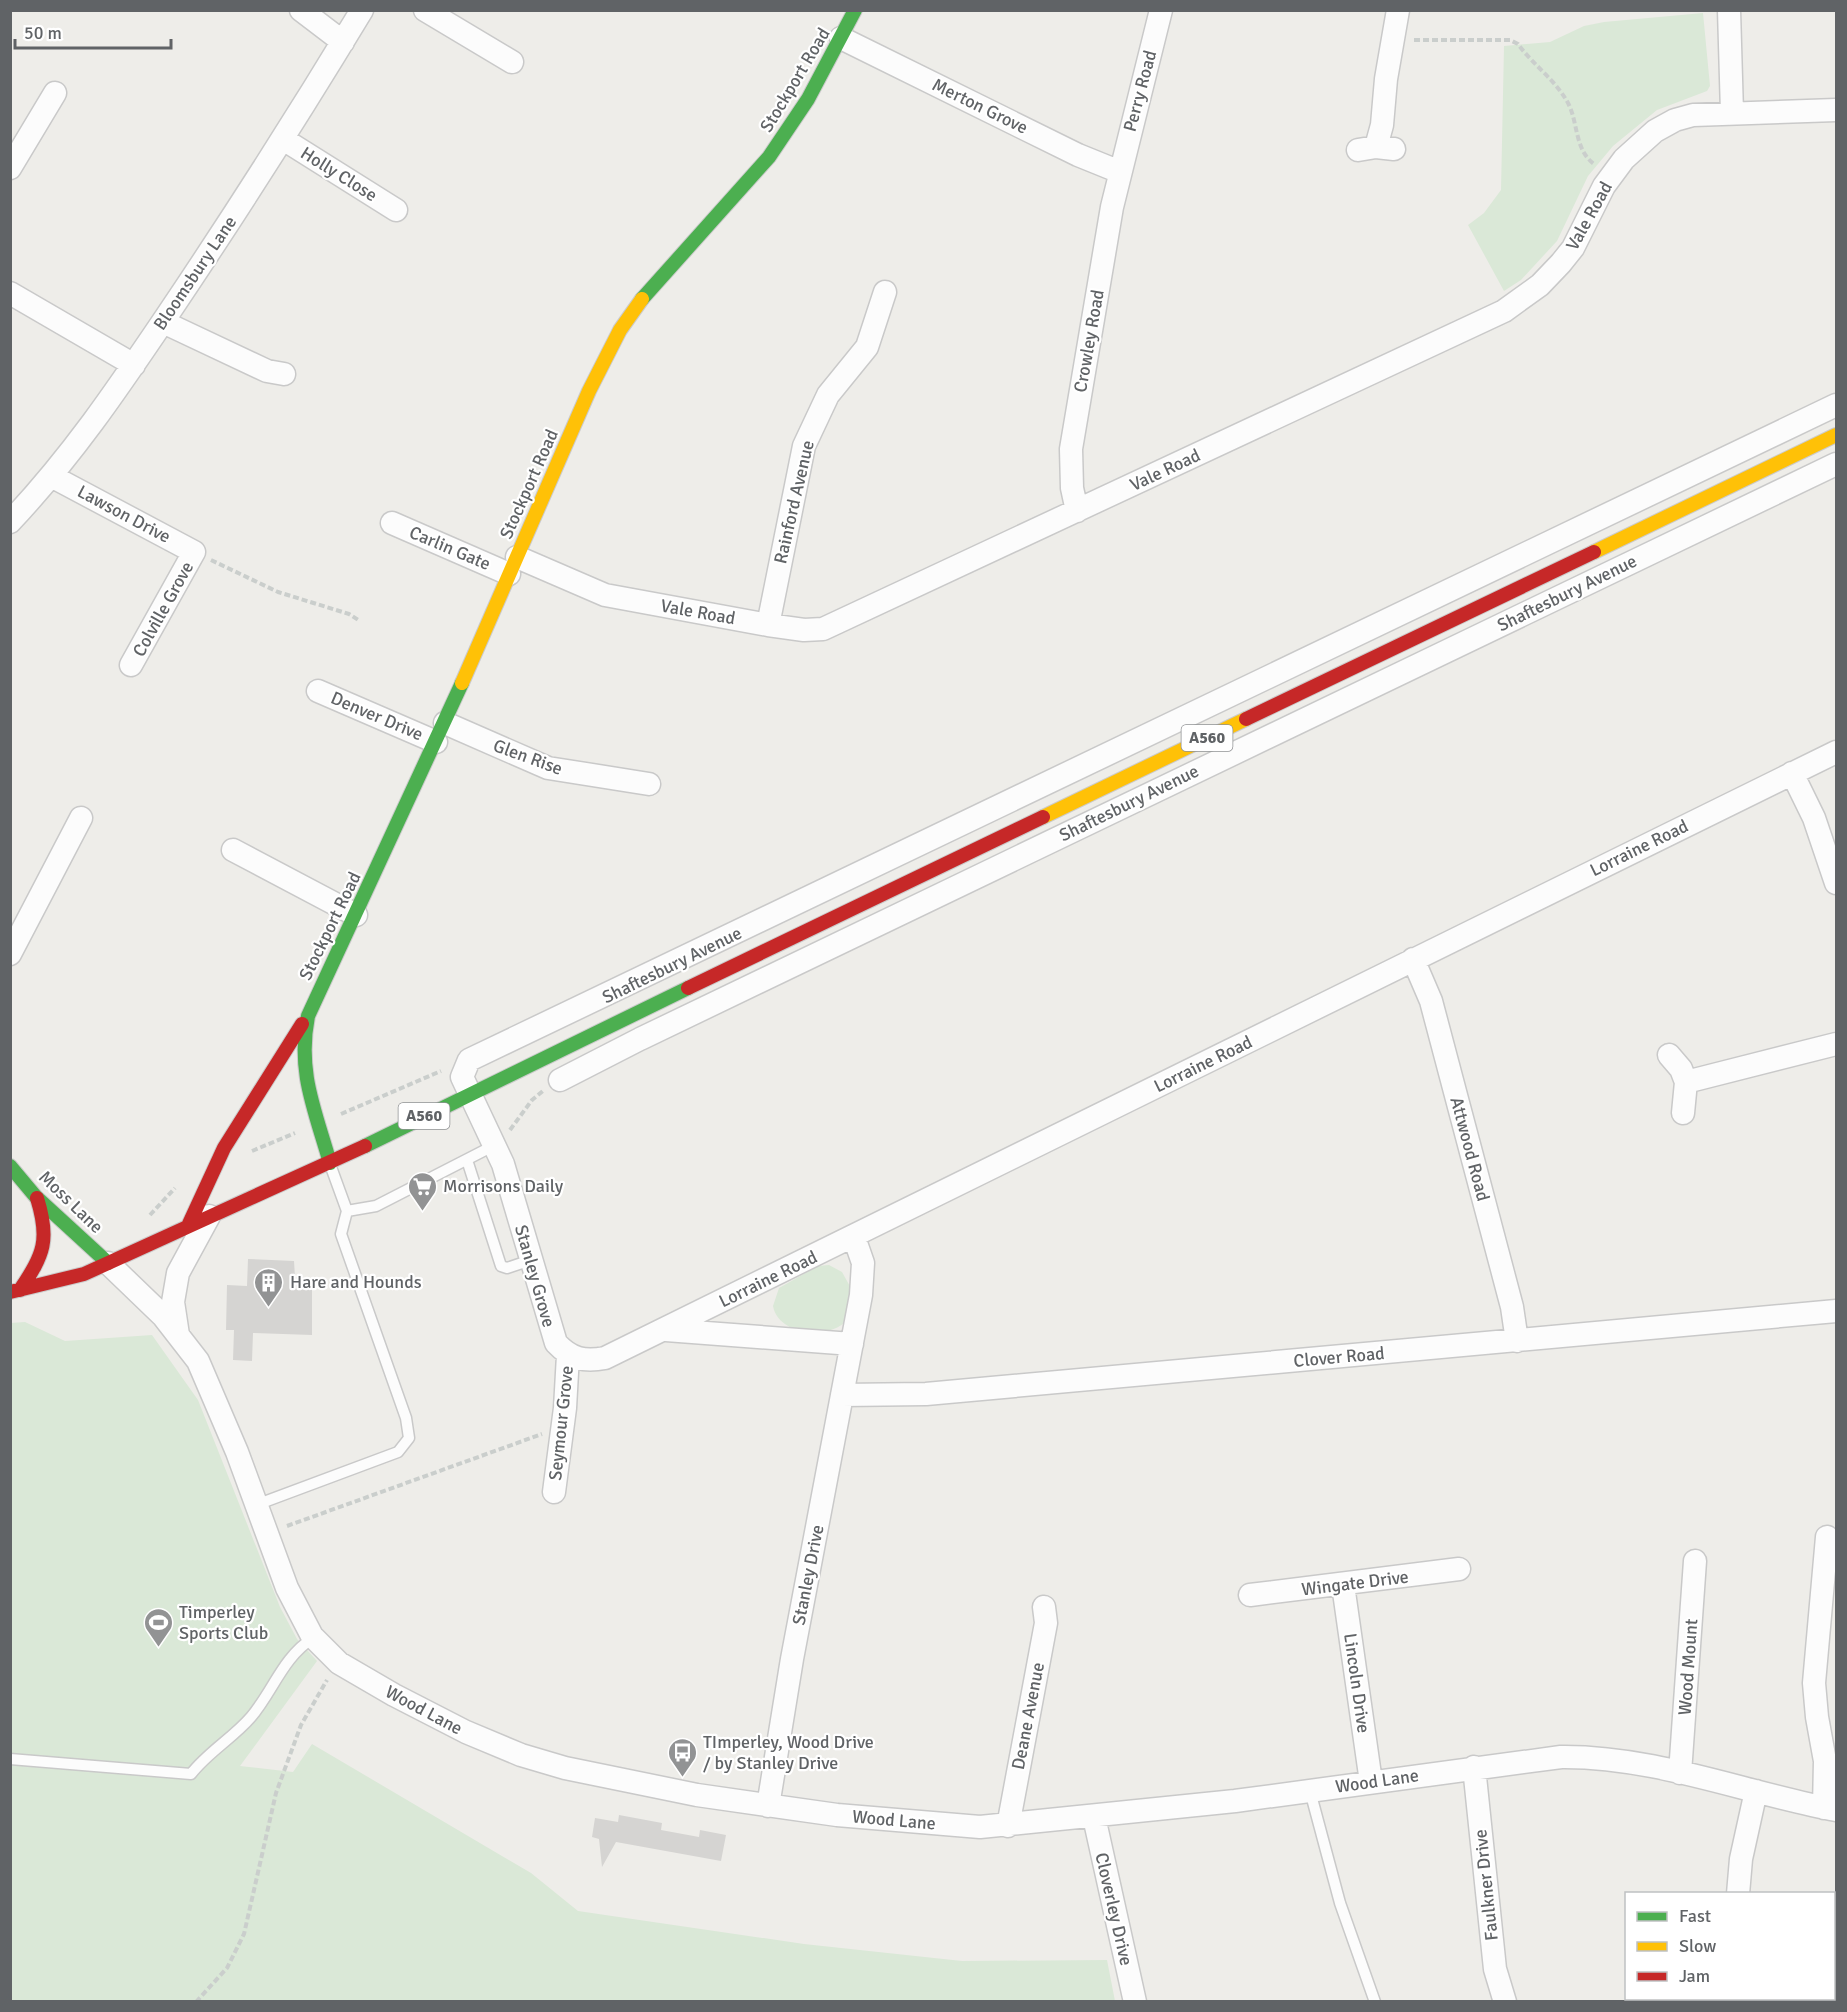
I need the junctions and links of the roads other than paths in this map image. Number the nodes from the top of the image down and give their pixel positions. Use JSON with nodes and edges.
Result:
{"nodes":[{"id":1,"x":301,"y":10,"type":"edge"},
{"id":2,"x":362,"y":10,"type":"edge"},
{"id":3,"x":425,"y":10,"type":"edge"},
{"id":4,"x":855,"y":10,"type":"edge"},
{"id":5,"x":1161,"y":10,"type":"edge"},
{"id":6,"x":1398,"y":10,"type":"edge"},
{"id":7,"x":1729,"y":10,"type":"edge"},
{"id":8,"x":841,"y":38,"type":"junction"},
{"id":9,"x":343,"y":42,"type":"junction"},
{"id":10,"x":512,"y":62,"type":"dead end"},
{"id":11,"x":55,"y":93,"type":"dead end"},
{"id":12,"x":1836,"y":110,"type":"edge"},
{"id":13,"x":1732,"y":113,"type":"junction"},
{"id":14,"x":283,"y":139,"type":"junction"},
{"id":15,"x":1376,"y":148,"type":"dead end"},
{"id":16,"x":10,"y":168,"type":"edge"},
{"id":17,"x":1120,"y":172,"type":"junction"},
{"id":18,"x":396,"y":210,"type":"dead end"},
{"id":19,"x":885,"y":292,"type":"dead end"},
{"id":20,"x":10,"y":293,"type":"edge"},
{"id":21,"x":163,"y":322,"type":"junction"},
{"id":22,"x":134,"y":365,"type":"junction"},
{"id":23,"x":284,"y":374,"type":"dead end"},
{"id":24,"x":1836,"y":405,"type":"edge"},
{"id":25,"x":1836,"y":435,"type":"edge"},
{"id":26,"x":1836,"y":464,"type":"edge"},
{"id":27,"x":53,"y":477,"type":"junction"},
{"id":28,"x":1652,"y":494,"type":"junction"},
{"id":29,"x":1077,"y":511,"type":"junction"},
{"id":30,"x":1665,"y":517,"type":"junction"},
{"id":31,"x":10,"y":522,"type":"edge"},
{"id":32,"x":392,"y":523,"type":"dead end"},
{"id":33,"x":195,"y":552,"type":"joint"},
{"id":34,"x":513,"y":565,"type":"junction"},
{"id":35,"x":768,"y":625,"type":"junction"},
{"id":36,"x":131,"y":665,"type":"dead end"},
{"id":37,"x":318,"y":691,"type":"dead end"},
{"id":38,"x":441,"y":733,"type":"junction"},
{"id":39,"x":1836,"y":752,"type":"edge"},
{"id":40,"x":1792,"y":773,"type":"junction"},
{"id":41,"x":649,"y":784,"type":"dead end"},
{"id":42,"x":72,"y":823,"type":"dead end"},
{"id":43,"x":233,"y":850,"type":"dead end"},
{"id":44,"x":1836,"y":883,"type":"edge"},
{"id":45,"x":356,"y":915,"type":"junction"},
{"id":46,"x":10,"y":954,"type":"edge"},
{"id":47,"x":1413,"y":959,"type":"junction"},
{"id":48,"x":308,"y":1016,"type":"junction"},
{"id":49,"x":604,"y":1028,"type":"junction"},
{"id":50,"x":534,"y":1031,"type":"junction"},
{"id":51,"x":1836,"y":1044,"type":"edge"},
{"id":52,"x":616,"y":1051,"type":"junction"},
{"id":53,"x":554,"y":1053,"type":"junction"},
{"id":54,"x":1669,"y":1055,"type":"dead end"},
{"id":55,"x":1686,"y":1082,"type":"junction"},
{"id":56,"x":468,"y":1094,"type":"junction"},
{"id":57,"x":1683,"y":1113,"type":"dead end"},
{"id":58,"x":495,"y":1144,"type":"junction"},
{"id":59,"x":467,"y":1160,"type":"junction"},
{"id":60,"x":330,"y":1163,"type":"junction"},
{"id":61,"x":10,"y":1166,"type":"edge"},
{"id":62,"x":36,"y":1197,"type":"junction"},
{"id":63,"x":347,"y":1211,"type":"junction"},
{"id":64,"x":199,"y":1221,"type":"junction"},
{"id":65,"x":854,"y":1237,"type":"junction"},
{"id":66,"x":531,"y":1260,"type":"junction"},
{"id":67,"x":108,"y":1263,"type":"junction"},
{"id":68,"x":15,"y":1291,"type":"edge"},
{"id":69,"x":1836,"y":1311,"type":"edge"},
{"id":70,"x":665,"y":1330,"type":"junction"},
{"id":71,"x":178,"y":1335,"type":"junction"},
{"id":72,"x":1516,"y":1341,"type":"junction"},
{"id":73,"x":852,"y":1344,"type":"junction"},
{"id":74,"x":568,"y":1355,"type":"junction"},
{"id":75,"x":842,"y":1395,"type":"junction"},
{"id":76,"x":554,"y":1492,"type":"dead end"},
{"id":77,"x":256,"y":1505,"type":"junction"},
{"id":78,"x":1827,"y":1537,"type":"edge"},
{"id":79,"x":1695,"y":1561,"type":"dead end"},
{"id":80,"x":1459,"y":1569,"type":"dead end"},
{"id":81,"x":1343,"y":1585,"type":"junction"},
{"id":82,"x":1250,"y":1595,"type":"dead end"},
{"id":83,"x":1044,"y":1606,"type":"dead end"},
{"id":84,"x":313,"y":1638,"type":"junction"},
{"id":85,"x":10,"y":1759,"type":"edge"},
{"id":86,"x":1474,"y":1767,"type":"junction"},
{"id":87,"x":1680,"y":1773,"type":"junction"},
{"id":88,"x":1371,"y":1782,"type":"junction"},
{"id":89,"x":1311,"y":1791,"type":"junction"},
{"id":90,"x":1756,"y":1791,"type":"junction"},
{"id":91,"x":768,"y":1806,"type":"junction"},
{"id":92,"x":1830,"y":1809,"type":"edge"},
{"id":93,"x":1094,"y":1817,"type":"junction"},
{"id":94,"x":1008,"y":1826,"type":"junction"},
{"id":95,"x":1738,"y":1892,"type":"edge"},
{"id":96,"x":1135,"y":2001,"type":"edge"},
{"id":97,"x":1375,"y":2001,"type":"edge"},
{"id":98,"x":1505,"y":2001,"type":"edge"}],
"edges":[{"from":1,"to":9,"type":"street"},
{"from":2,"to":9,"type":"street","name":"Bloomsbury Lane"},
{"from":3,"to":10,"type":"street"},
{"from":4,"to":8,"type":"main road","name":"Stockport Road"},
{"from":5,"to":17,"type":"street","name":"Perry Road"},
{"from":6,"to":15,"type":"street"},
{"from":7,"to":13,"type":"street"},
{"from":8,"to":17,"type":"street","name":"Merton Grove"},
{"from":8,"to":34,"type":"main road","name":"Stockport Road"},
{"from":9,"to":14,"type":"street","name":"Bloomsbury Lane"},
{"from":11,"to":16,"type":"street"},
{"from":12,"to":13,"type":"street","name":"Vale Road"},
{"from":13,"to":29,"type":"street","name":"Vale Road"},
{"from":14,"to":18,"type":"street","name":"Holly Close"},
{"from":14,"to":21,"type":"street","name":"Bloomsbury Lane"},
{"from":17,"to":29,"type":"street","name":"Crowley Road"},
{"from":19,"to":35,"type":"street","name":"Rainford Avenue"},
{"from":20,"to":22,"type":"street"},
{"from":21,"to":22,"type":"street","name":"Bloomsbury Lane"},
{"from":21,"to":23,"type":"street"},
{"from":22,"to":27,"type":"street","name":"Bloomsbury Lane"},
{"from":24,"to":28,"type":"street","name":"Shaftesbury Avenue"},
{"from":25,"to":30,"type":"main road","name":"Shaftesbury Avenue","number":"A560"},
{"from":26,"to":52,"type":"street","name":"Shaftesbury Avenue"},
{"from":27,"to":31,"type":"street","name":"Bloomsbury Lane"},
{"from":27,"to":33,"type":"street","name":"Lawson Drive"},
{"from":28,"to":30,"type":"street"},
{"from":28,"to":50,"type":"street","name":"Shaftesbury Avenue"},
{"from":29,"to":35,"type":"street","name":"Vale Road"},
{"from":30,"to":49,"type":"main road","name":"Shaftesbury Avenue","number":"A560"},
{"from":32,"to":34,"type":"street","name":"Carlin Gate"},
{"from":33,"to":36,"type":"street","name":"Colville Grove"},
{"from":34,"to":35,"type":"street","name":"Vale Road"},
{"from":34,"to":38,"type":"main road","name":"Stockport Road"},
{"from":37,"to":38,"type":"street","name":"Denver Drive"},
{"from":38,"to":41,"type":"street","name":"Glen Rise"},
{"from":38,"to":45,"type":"main road","name":"Stockport Road"},
{"from":39,"to":40,"type":"street","name":"Lorraine Road"},
{"from":40,"to":44,"type":"street"},
{"from":40,"to":47,"type":"street","name":"Lorraine Road"},
{"from":42,"to":46,"type":"street"},
{"from":43,"to":45,"type":"street"},
{"from":45,"to":48,"type":"main road","name":"Stockport Road"},
{"from":47,"to":65,"type":"street","name":"Lorraine Road"},
{"from":47,"to":72,"type":"street","name":"Attwood Road"},
{"from":48,"to":60,"type":"main road","name":"Stockport Road"},
{"from":48,"to":64,"type":"main road","name":"Stockport Road"},
{"from":49,"to":52,"type":"street","name":"Shaftesbury Avenue"},
{"from":49,"to":53,"type":"main road","name":"Shaftesbury Avenue","number":"A560"},
{"from":50,"to":53,"type":"street"},
{"from":50,"to":56,"type":"street","name":"Shaftesbury Avenue"},
{"from":51,"to":55,"type":"street"},
{"from":52,"to":53,"type":"street","name":"Shaftesbury Avenue"},
{"from":53,"to":56,"type":"main road","name":"Shaftesbury Avenue","number":"A560"},
{"from":54,"to":55,"type":"street"},
{"from":55,"to":57,"type":"street"},
{"from":56,"to":58,"type":"street","name":"Stanley Grove"},
{"from":56,"to":60,"type":"main road","name":"Shaftesbury Avenue","number":"A560"},
{"from":58,"to":59,"type":"lane"},
{"from":58,"to":66,"type":"street","name":"Stanley Grove"},
{"from":59,"to":63,"type":"lane"},
{"from":59,"to":66,"type":"lane"},
{"from":60,"to":63,"type":"lane"},
{"from":60,"to":64,"type":"main road","number":"A560"},
{"from":61,"to":62,"type":"main road","name":"Moss Lane"},
{"from":62,"to":67,"type":"main road","name":"Moss Lane"},
{"from":62,"to":68,"type":"main road"},
{"from":63,"to":77,"type":"lane"},
{"from":64,"to":67,"type":"main road","number":"A560"},
{"from":64,"to":71,"type":"street","name":"Wood Lane"},
{"from":65,"to":70,"type":"street","name":"Lorraine Road"},
{"from":65,"to":73,"type":"street","name":"Stanley Drive"},
{"from":66,"to":74,"type":"street","name":"Stanley Grove"},
{"from":67,"to":68,"type":"main road","number":"A560"},
{"from":67,"to":71,"type":"street","name":"Wood Lane"},
{"from":69,"to":72,"type":"street","name":"Clover Road"},
{"from":70,"to":73,"type":"street"},
{"from":70,"to":74,"type":"street","name":"Lorraine Road"},
{"from":71,"to":77,"type":"street","name":"Wood Lane"},
{"from":72,"to":75,"type":"street","name":"Clover Road"},
{"from":73,"to":75,"type":"street","name":"Stanley Drive"},
{"from":74,"to":76,"type":"street","name":"Seymour Grove"},
{"from":75,"to":91,"type":"street","name":"Stanley Drive"},
{"from":77,"to":84,"type":"street","name":"Wood Lane"},
{"from":78,"to":92,"type":"street"},
{"from":79,"to":87,"type":"street","name":"Wood Mount"},
{"from":80,"to":81,"type":"street","name":"Wingate Drive"},
{"from":81,"to":82,"type":"street","name":"Wingate Drive"},
{"from":81,"to":88,"type":"street","name":"Lincoln Drive"},
{"from":83,"to":94,"type":"street","name":"Deane Avenue"},
{"from":84,"to":85,"type":"lane"},
{"from":84,"to":91,"type":"street","name":"Wood Lane"},
{"from":86,"to":87,"type":"street","name":"Wood Lane"},
{"from":86,"to":88,"type":"street","name":"Wood Lane"},
{"from":86,"to":98,"type":"street","name":"Faulkner Drive"},
{"from":87,"to":90,"type":"street","name":"Wood Lane"},
{"from":88,"to":89,"type":"street","name":"Wood Lane"},
{"from":89,"to":93,"type":"street","name":"Wood Lane"},
{"from":89,"to":97,"type":"lane"},
{"from":90,"to":92,"type":"street","name":"Wood Lane"},
{"from":90,"to":95,"type":"street"},
{"from":91,"to":94,"type":"street","name":"Wood Lane"},
{"from":93,"to":94,"type":"street","name":"Wood Lane"},
{"from":93,"to":96,"type":"street","name":"Cloverley Drive"}]}
